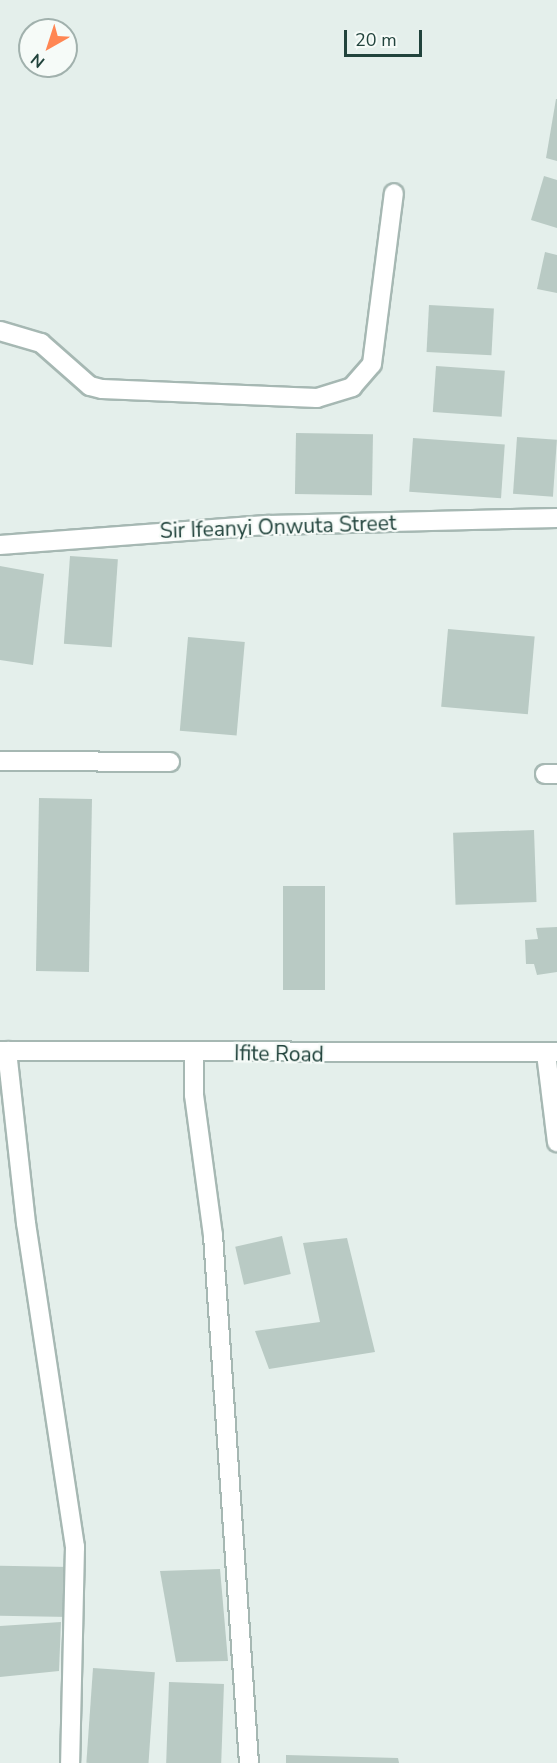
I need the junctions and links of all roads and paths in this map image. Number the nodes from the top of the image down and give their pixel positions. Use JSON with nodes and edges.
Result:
{"nodes":[{"id":1,"x":394,"y":193,"type":"dead end"},
{"id":2,"x":0,"y":331,"type":"edge"},
{"id":3,"x":557,"y":518,"type":"edge"},
{"id":4,"x":0,"y":545,"type":"edge"},
{"id":5,"x":0,"y":761,"type":"edge"},
{"id":6,"x":170,"y":762,"type":"dead end"},
{"id":7,"x":3,"y":1051,"type":"edge"},
{"id":8,"x":552,"y":1052,"type":"edge"},
{"id":9,"x":194,"y":1053,"type":"junction"},
{"id":10,"x":557,"y":1142,"type":"edge"},
{"id":11,"x":70,"y":1763,"type":"edge"},
{"id":12,"x":249,"y":1763,"type":"edge"}],
"edges":[{"from":1,"to":2,"type":"street"},
{"from":3,"to":4,"type":"street","name":"Sir Ifeanyi Onwuta Street"},
{"from":5,"to":6,"type":"street"},
{"from":7,"to":9,"type":"street","name":"Ifite Road"},
{"from":7,"to":11,"type":"street"},
{"from":8,"to":9,"type":"street","name":"Ifite Road"},
{"from":8,"to":10,"type":"street"},
{"from":9,"to":12,"type":"street"}]}
